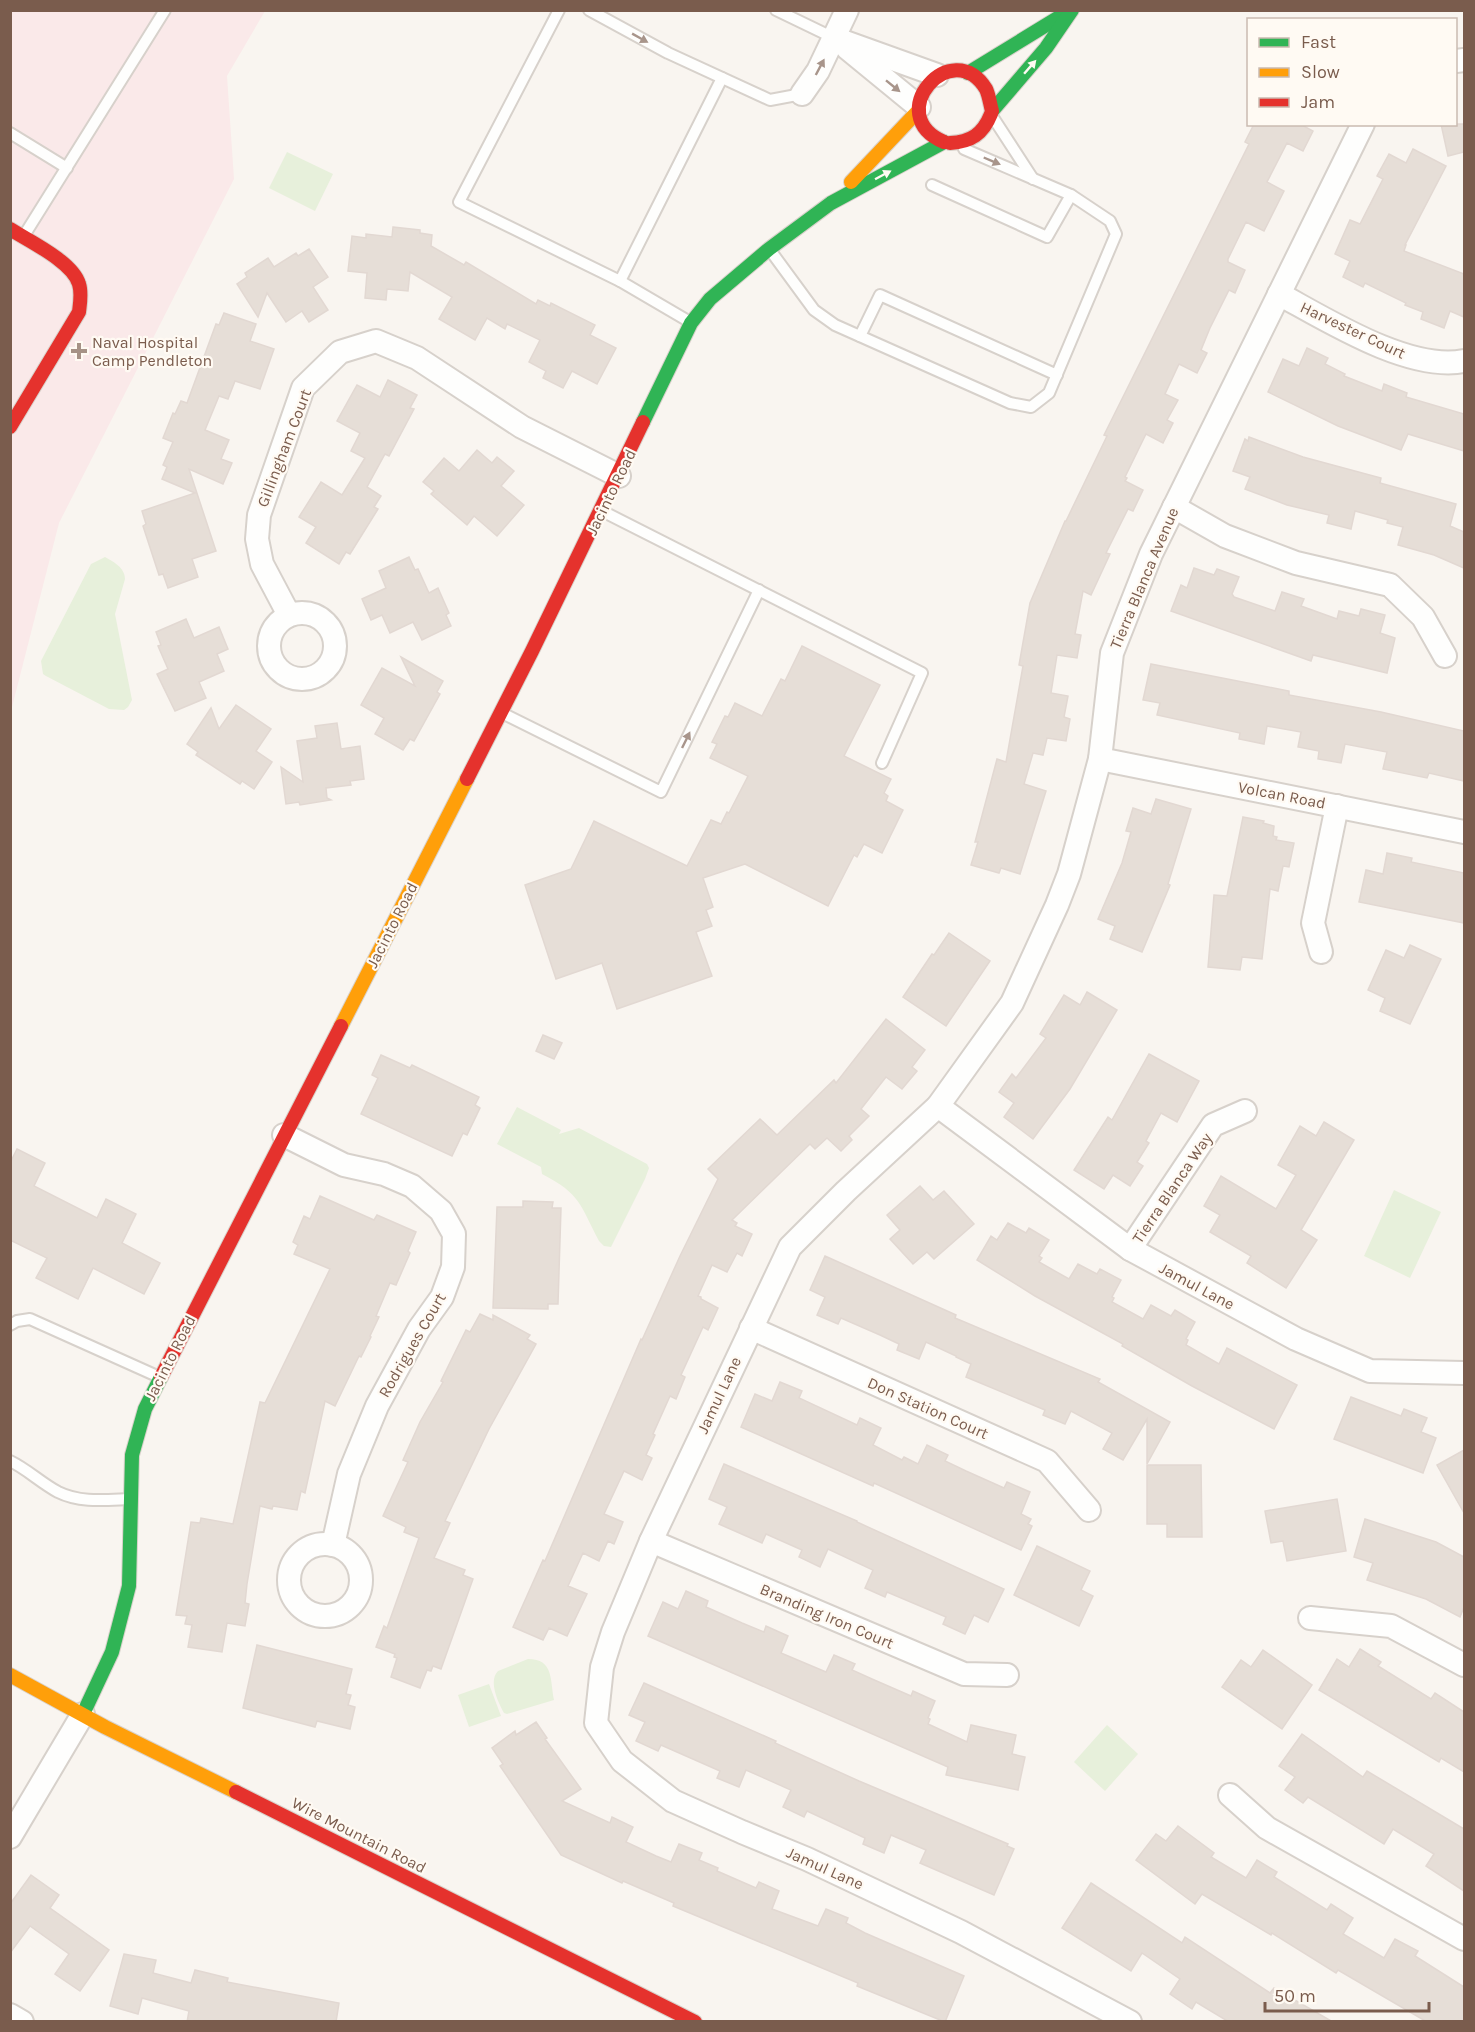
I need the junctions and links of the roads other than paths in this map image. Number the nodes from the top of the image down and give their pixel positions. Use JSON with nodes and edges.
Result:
{"nodes":[{"id":1,"x":165,"y":10,"type":"edge"},
{"id":2,"x":559,"y":10,"type":"edge"},
{"id":3,"x":588,"y":10,"type":"edge"},
{"id":4,"x":776,"y":10,"type":"edge"},
{"id":5,"x":847,"y":10,"type":"edge"},
{"id":6,"x":1071,"y":10,"type":"edge"},
{"id":7,"x":834,"y":38,"type":"junction"},
{"id":8,"x":968,"y":73,"type":"junction"},
{"id":9,"x":937,"y":75,"type":"junction"},
{"id":10,"x":722,"y":78,"type":"junction"},
{"id":11,"x":802,"y":94,"type":"joint"},
{"id":12,"x":919,"y":109,"type":"junction"},
{"id":13,"x":991,"y":113,"type":"junction"},
{"id":14,"x":1362,"y":126,"type":"edge"},
{"id":15,"x":10,"y":133,"type":"edge"},
{"id":16,"x":947,"y":143,"type":"junction"},
{"id":17,"x":67,"y":168,"type":"junction"},
{"id":18,"x":1033,"y":179,"type":"junction"},
{"id":19,"x":932,"y":185,"type":"dead end"},
{"id":20,"x":1071,"y":195,"type":"junction"},
{"id":21,"x":831,"y":202,"type":"junction"},
{"id":22,"x":10,"y":229,"type":"edge"},
{"id":23,"x":23,"y":237,"type":"junction"},
{"id":24,"x":769,"y":249,"type":"junction"},
{"id":25,"x":620,"y":281,"type":"junction"},
{"id":26,"x":1279,"y":294,"type":"junction"},
{"id":27,"x":692,"y":323,"type":"junction"},
{"id":28,"x":860,"y":336,"type":"junction"},
{"id":29,"x":1464,"y":361,"type":"edge"},
{"id":30,"x":1057,"y":375,"type":"junction"},
{"id":31,"x":10,"y":427,"type":"edge"},
{"id":32,"x":619,"y":476,"type":"junction"},
{"id":33,"x":1174,"y":507,"type":"junction"},
{"id":34,"x":602,"y":511,"type":"junction"},
{"id":35,"x":759,"y":590,"type":"junction"},
{"id":36,"x":289,"y":615,"type":"dead end"},
{"id":37,"x":1444,"y":657,"type":"dead end"},
{"id":38,"x":501,"y":712,"type":"junction"},
{"id":39,"x":1100,"y":759,"type":"junction"},
{"id":40,"x":882,"y":763,"type":"dead end"},
{"id":41,"x":1337,"y":806,"type":"junction"},
{"id":42,"x":1464,"y":832,"type":"edge"},
{"id":43,"x":1321,"y":952,"type":"dead end"},
{"id":44,"x":938,"y":1106,"type":"junction"},
{"id":45,"x":1245,"y":1111,"type":"dead end"},
{"id":46,"x":284,"y":1135,"type":"junction"},
{"id":47,"x":1130,"y":1249,"type":"junction"},
{"id":48,"x":10,"y":1325,"type":"edge"},
{"id":49,"x":751,"y":1328,"type":"junction"},
{"id":50,"x":1464,"y":1373,"type":"edge"},
{"id":51,"x":160,"y":1378,"type":"junction"},
{"id":52,"x":10,"y":1461,"type":"edge"},
{"id":53,"x":132,"y":1499,"type":"junction"},
{"id":54,"x":1089,"y":1510,"type":"dead end"},
{"id":55,"x":651,"y":1541,"type":"junction"},
{"id":56,"x":333,"y":1545,"type":"dead end"},
{"id":57,"x":1310,"y":1618,"type":"dead end"},
{"id":58,"x":1464,"y":1665,"type":"edge"},
{"id":59,"x":10,"y":1675,"type":"edge"},
{"id":60,"x":1007,"y":1675,"type":"dead end"},
{"id":61,"x":84,"y":1714,"type":"junction"},
{"id":62,"x":1230,"y":1795,"type":"dead end"},
{"id":63,"x":10,"y":1837,"type":"edge"},
{"id":64,"x":1464,"y":1939,"type":"edge"},
{"id":65,"x":10,"y":2015,"type":"edge"},
{"id":66,"x":22,"y":2022,"type":"edge"},
{"id":67,"x":696,"y":2022,"type":"edge"},
{"id":68,"x":1130,"y":2022,"type":"edge"}],
"edges":[{"from":1,"to":17,"type":"lane"},
{"from":2,"to":25,"type":"lane"},
{"from":3,"to":10,"type":"lane","one_way":true},
{"from":4,"to":7,"type":"lane"},
{"from":5,"to":7,"type":"street"},
{"from":6,"to":8,"type":"street"},
{"from":13,"to":6,"type":"street","one_way":true},
{"from":7,"to":9,"type":"street"},
{"from":11,"to":7,"type":"street","one_way":true},
{"from":7,"to":12,"type":"street","one_way":true},
{"from":8,"to":9,"type":"street"},
{"from":8,"to":13,"type":"street"},
{"from":9,"to":12,"type":"street"},
{"from":10,"to":11,"type":"lane"},
{"from":10,"to":25,"type":"lane"},
{"from":12,"to":16,"type":"street"},
{"from":12,"to":21,"type":"street","name":"Jacinto Road"},
{"from":13,"to":16,"type":"street"},
{"from":13,"to":18,"type":"lane"},
{"from":14,"to":26,"type":"street","name":"Tierra Blanca Avenue"},
{"from":15,"to":17,"type":"lane"},
{"from":16,"to":18,"type":"lane","one_way":true},
{"from":21,"to":16,"type":"street","name":"Jacinto Road","one_way":true},
{"from":17,"to":23,"type":"lane"},
{"from":18,"to":20,"type":"lane"},
{"from":19,"to":20,"type":"lane"},
{"from":20,"to":30,"type":"lane"},
{"from":21,"to":24,"type":"street","name":"Jacinto Road"},
{"from":22,"to":23,"type":"street"},
{"from":23,"to":31,"type":"street"},
{"from":24,"to":27,"type":"street","name":"Jacinto Road"},
{"from":24,"to":28,"type":"lane"},
{"from":25,"to":27,"type":"lane"},
{"from":26,"to":29,"type":"street","name":"Harvester Court"},
{"from":26,"to":33,"type":"street","name":"Tierra Blanca Avenue"},
{"from":27,"to":32,"type":"street","name":"Jacinto Road"},
{"from":28,"to":30,"type":"lane"},
{"from":28,"to":30,"type":"lane"},
{"from":32,"to":34,"type":"street","name":"Jacinto Road"},
{"from":32,"to":36,"type":"street","name":"Gillingham Court"},
{"from":33,"to":37,"type":"street"},
{"from":33,"to":39,"type":"street","name":"Tierra Blanca Avenue"},
{"from":34,"to":35,"type":"lane"},
{"from":34,"to":38,"type":"street","name":"Jacinto Road"},
{"from":38,"to":35,"type":"lane","one_way":true},
{"from":35,"to":40,"type":"lane"},
{"from":38,"to":46,"type":"street","name":"Jacinto Road"},
{"from":39,"to":41,"type":"street","name":"Volcan Road"},
{"from":39,"to":44,"type":"street","name":"Tierra Blanca Avenue"},
{"from":41,"to":42,"type":"street","name":"Volcan Road"},
{"from":41,"to":43,"type":"street"},
{"from":44,"to":47,"type":"street","name":"Jamul Lane"},
{"from":44,"to":49,"type":"street","name":"Jamul Lane"},
{"from":45,"to":47,"type":"street","name":"Tierra Blanca Way"},
{"from":46,"to":51,"type":"street","name":"Jacinto Road"},
{"from":46,"to":56,"type":"street","name":"Rodrigues Court"},
{"from":47,"to":50,"type":"street","name":"Jamul Lane"},
{"from":48,"to":51,"type":"lane"},
{"from":49,"to":54,"type":"street","name":"Don Station Court"},
{"from":49,"to":55,"type":"street","name":"Jamul Lane"},
{"from":51,"to":53,"type":"street","name":"Jacinto Road"},
{"from":52,"to":53,"type":"lane"},
{"from":53,"to":61,"type":"street","name":"Jacinto Road"},
{"from":55,"to":60,"type":"street","name":"Branding Iron Court"},
{"from":55,"to":68,"type":"street","name":"Jamul Lane"},
{"from":57,"to":58,"type":"street"},
{"from":59,"to":61,"type":"street","name":"Wire Mountain Road"},
{"from":61,"to":63,"type":"street"},
{"from":61,"to":67,"type":"street","name":"Wire Mountain Road"},
{"from":62,"to":64,"type":"street"},
{"from":65,"to":66,"type":"street"}]}
